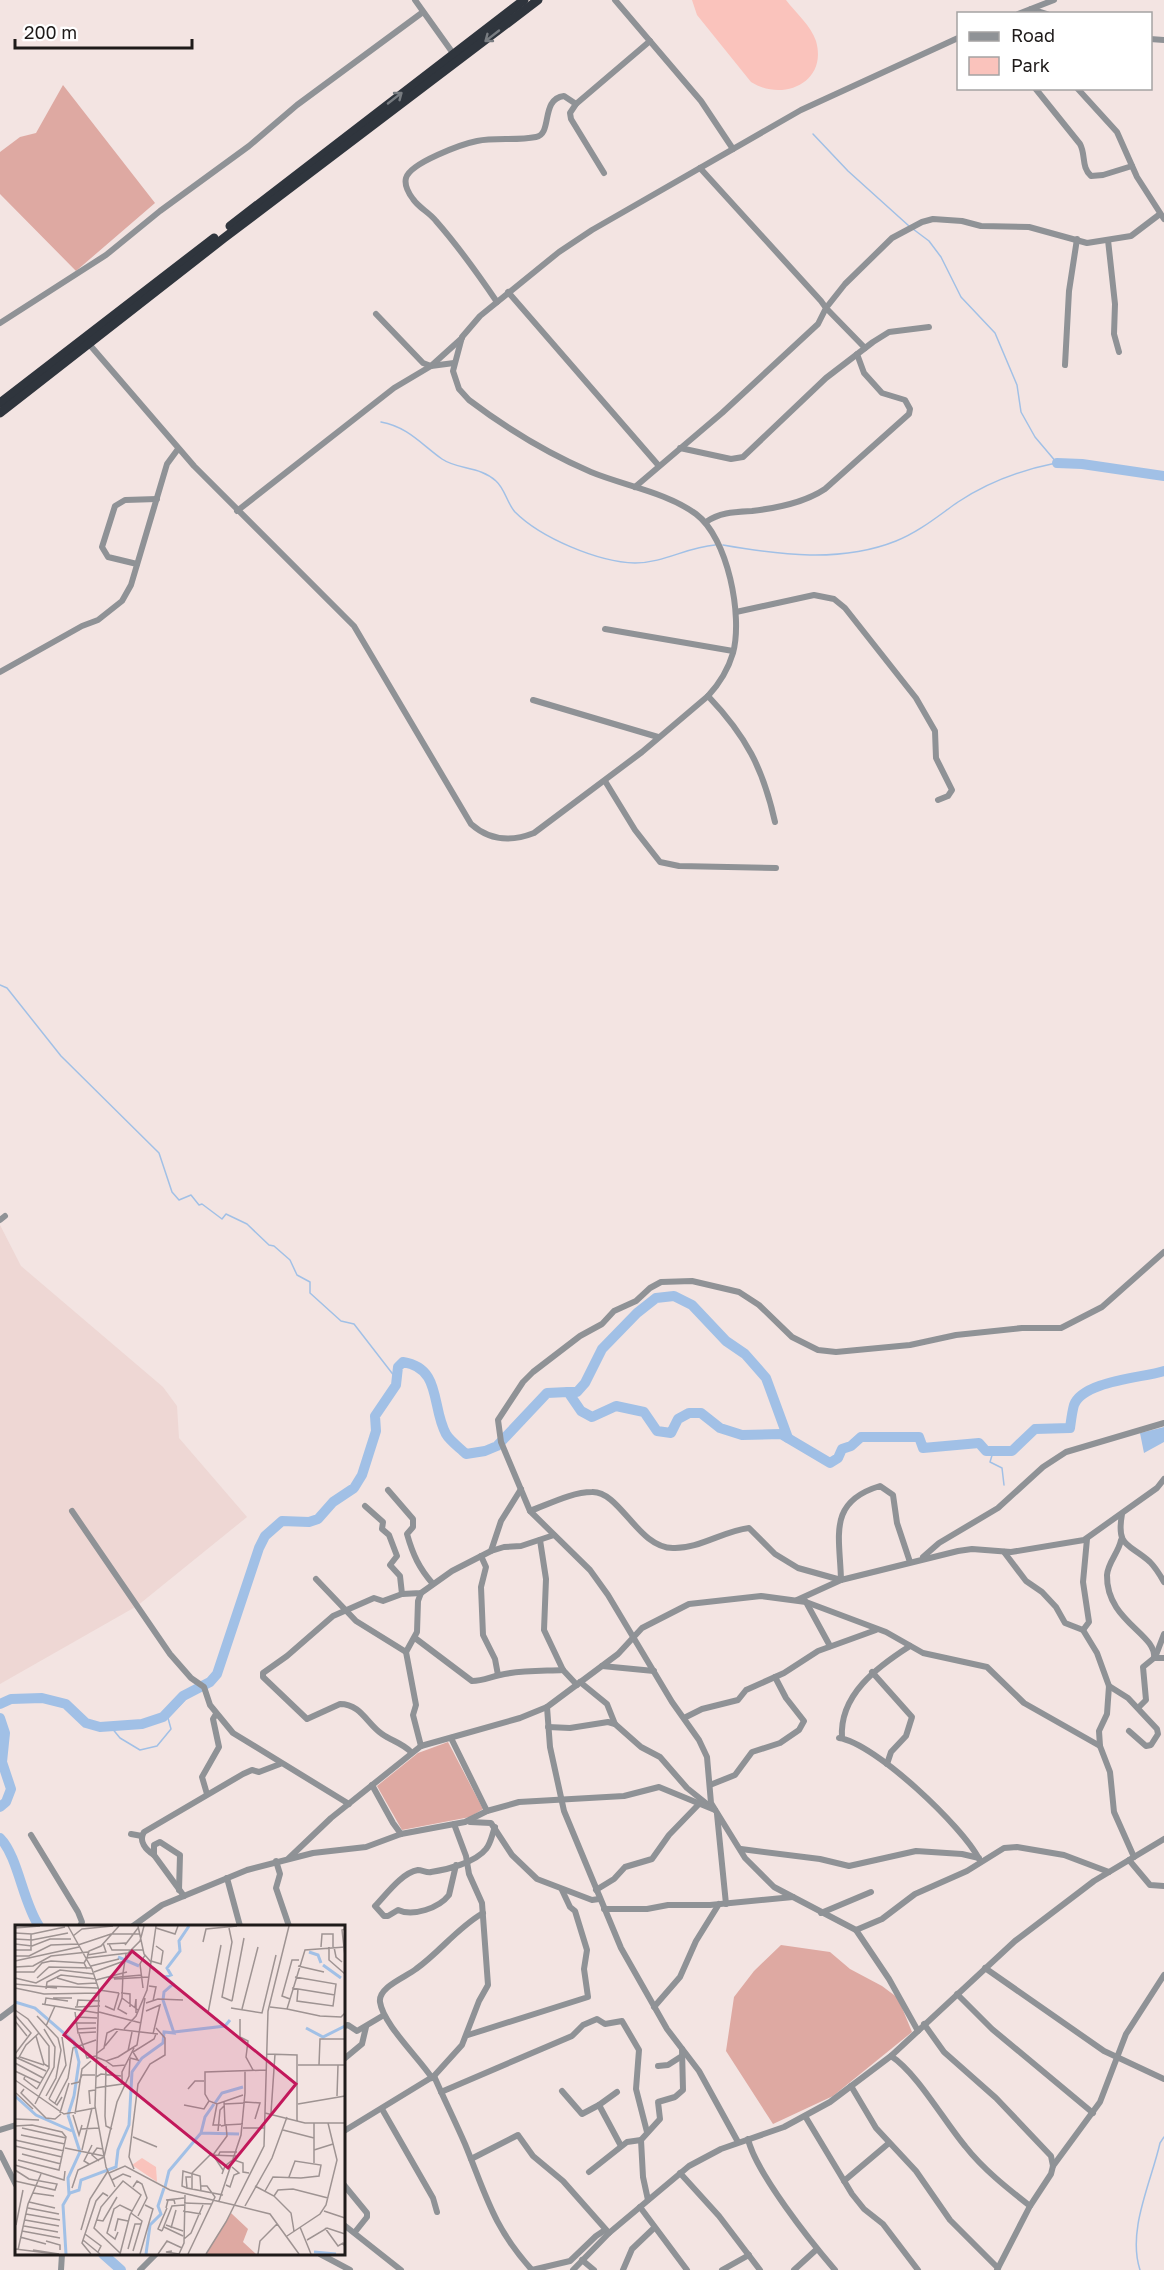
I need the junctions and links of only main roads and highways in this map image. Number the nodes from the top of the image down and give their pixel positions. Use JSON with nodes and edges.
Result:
{"nodes":[{"id":1,"x":524,"y":0,"type":"edge"},
{"id":2,"x":538,"y":0,"type":"edge"},
{"id":3,"x":457,"y":58,"type":"junction"},
{"id":4,"x":0,"y":403,"type":"edge"},
{"id":5,"x":0,"y":413,"type":"edge"}],
"edges":[{"from":1,"to":3,"type":"highway"},
{"from":2,"to":3,"type":"highway","one_way":true},
{"from":4,"to":3,"type":"highway","one_way":true},
{"from":3,"to":5,"type":"highway"}]}
